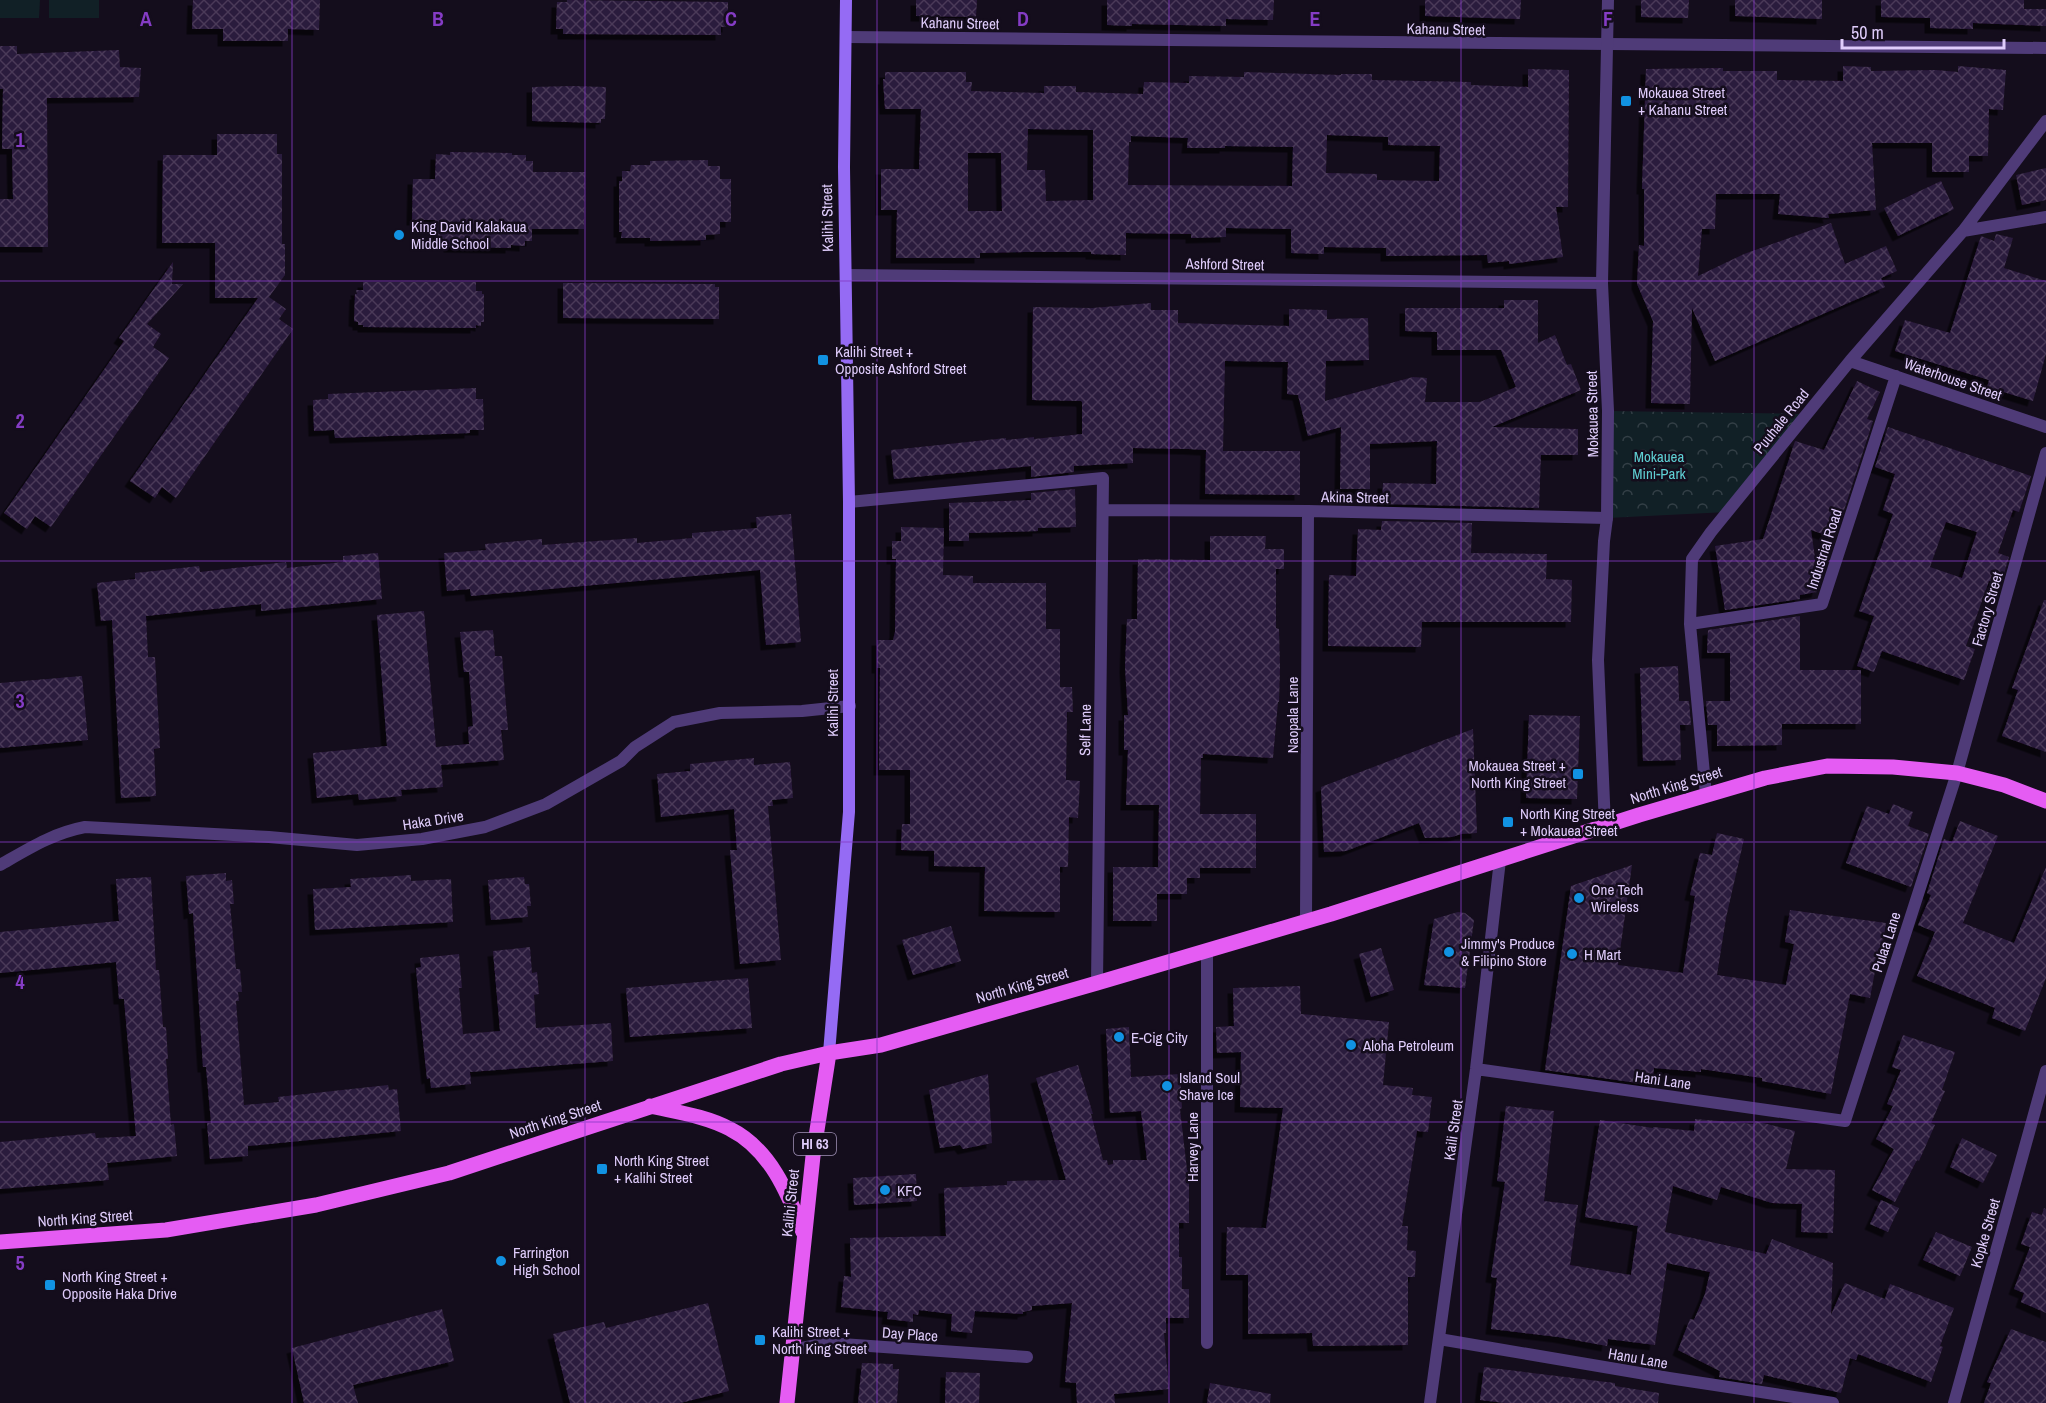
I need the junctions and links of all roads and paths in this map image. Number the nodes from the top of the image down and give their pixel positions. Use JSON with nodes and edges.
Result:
{"nodes":[{"id":1,"x":846,"y":0,"type":"edge"},
{"id":2,"x":1608,"y":0,"type":"edge"},
{"id":3,"x":846,"y":37,"type":"junction"},
{"id":4,"x":1607,"y":45,"type":"junction"},
{"id":5,"x":2046,"y":48,"type":"edge"},
{"id":6,"x":2046,"y":121,"type":"edge"},
{"id":7,"x":2046,"y":217,"type":"edge"},
{"id":8,"x":1963,"y":231,"type":"junction"},
{"id":9,"x":847,"y":275,"type":"junction"},
{"id":10,"x":1602,"y":283,"type":"junction"},
{"id":11,"x":1850,"y":361,"type":"junction"},
{"id":12,"x":1896,"y":376,"type":"junction"},
{"id":13,"x":2046,"y":427,"type":"edge"},
{"id":14,"x":2046,"y":453,"type":"edge"},
{"id":15,"x":849,"y":502,"type":"junction"},
{"id":16,"x":1103,"y":510,"type":"junction"},
{"id":17,"x":1308,"y":511,"type":"junction"},
{"id":18,"x":1607,"y":519,"type":"junction"},
{"id":19,"x":1690,"y":624,"type":"junction"},
{"id":20,"x":850,"y":706,"type":"junction"},
{"id":21,"x":1957,"y":773,"type":"junction"},
{"id":22,"x":1706,"y":795,"type":"junction"},
{"id":23,"x":2046,"y":801,"type":"edge"},
{"id":24,"x":1605,"y":826,"type":"junction"},
{"id":25,"x":1500,"y":860,"type":"junction"},
{"id":26,"x":0,"y":865,"type":"edge"},
{"id":27,"x":1306,"y":920,"type":"junction"},
{"id":28,"x":1207,"y":950,"type":"junction"},
{"id":29,"x":1096,"y":983,"type":"junction"},
{"id":30,"x":829,"y":1053,"type":"junction"},
{"id":31,"x":1476,"y":1069,"type":"junction"},
{"id":32,"x":2046,"y":1071,"type":"edge"},
{"id":33,"x":650,"y":1106,"type":"junction"},
{"id":34,"x":1845,"y":1121,"type":"joint"},
{"id":35,"x":805,"y":1236,"type":"junction"},
{"id":36,"x":0,"y":1242,"type":"edge"},
{"id":37,"x":1439,"y":1339,"type":"junction"},
{"id":38,"x":1207,"y":1343,"type":"dead end"},
{"id":39,"x":792,"y":1350,"type":"junction"},
{"id":40,"x":1027,"y":1357,"type":"dead end"},
{"id":41,"x":787,"y":1403,"type":"edge"},
{"id":42,"x":1430,"y":1403,"type":"edge"},
{"id":43,"x":1833,"y":1403,"type":"edge"},
{"id":44,"x":1954,"y":1403,"type":"edge"}],
"edges":[{"from":1,"to":3,"type":"main road","name":"Kalihi Street","number":"HI 63"},
{"from":2,"to":4,"type":"street","name":"Mokauea Street"},
{"from":3,"to":4,"type":"street","name":"Kahanu Street"},
{"from":3,"to":9,"type":"main road","name":"Kalihi Street","number":"HI 63"},
{"from":4,"to":5,"type":"street","name":"Kahanu Street"},
{"from":4,"to":10,"type":"street","name":"Mokauea Street"},
{"from":6,"to":8,"type":"street","name":"Puuhale Road"},
{"from":7,"to":8,"type":"street"},
{"from":8,"to":11,"type":"street","name":"Puuhale Road"},
{"from":9,"to":10,"type":"street","name":"Ashford Street"},
{"from":9,"to":15,"type":"main road","name":"Kalihi Street","number":"HI 63"},
{"from":10,"to":18,"type":"street","name":"Mokauea Street"},
{"from":11,"to":12,"type":"street","name":"Waterhouse Street"},
{"from":11,"to":19,"type":"street","name":"Puuhale Road"},
{"from":12,"to":13,"type":"street","name":"Waterhouse Street"},
{"from":12,"to":19,"type":"street","name":"Industrial Road"},
{"from":14,"to":21,"type":"street","name":"Factory Street"},
{"from":15,"to":16,"type":"street","name":"Self Lane"},
{"from":15,"to":20,"type":"main road","name":"Kalihi Street","number":"HI 63"},
{"from":16,"to":17,"type":"street","name":"Akina Street"},
{"from":16,"to":29,"type":"street","name":"Self Lane"},
{"from":17,"to":18,"type":"street","name":"Akina Street"},
{"from":17,"to":27,"type":"street","name":"Naopala Lane"},
{"from":18,"to":24,"type":"street","name":"Mokauea Street"},
{"from":19,"to":22,"type":"street","name":"Puuhale Road"},
{"from":20,"to":26,"type":"street","name":"Haka Drive"},
{"from":20,"to":30,"type":"main road","name":"Kalihi Street","number":"HI 63"},
{"from":21,"to":22,"type":"main road","name":"North King Street"},
{"from":21,"to":23,"type":"main road","name":"North King Street"},
{"from":21,"to":34,"type":"street","name":"Pulaa Lane"},
{"from":22,"to":24,"type":"main road","name":"North King Street"},
{"from":24,"to":25,"type":"main road","name":"North King Street"},
{"from":25,"to":27,"type":"main road","name":"North King Street"},
{"from":25,"to":31,"type":"street","name":"Kaili Street"},
{"from":27,"to":28,"type":"main road","name":"North King Street"},
{"from":28,"to":29,"type":"main road","name":"North King Street"},
{"from":28,"to":38,"type":"street","name":"Harvey Lane"},
{"from":29,"to":30,"type":"main road","name":"North King Street"},
{"from":30,"to":33,"type":"main road","name":"North King Street"},
{"from":30,"to":35,"type":"main road","name":"Kalihi Street","number":"HI 63"},
{"from":31,"to":34,"type":"street","name":"Hani Lane"},
{"from":31,"to":37,"type":"street","name":"Kaili Street"},
{"from":32,"to":44,"type":"street","name":"Kopke Street"},
{"from":33,"to":35,"type":"main road"},
{"from":33,"to":36,"type":"main road","name":"North King Street"},
{"from":35,"to":39,"type":"main road","name":"Kalihi Street","number":"HI 63"},
{"from":37,"to":42,"type":"street","name":"Kaili Street"},
{"from":37,"to":43,"type":"street","name":"Hanu Lane"},
{"from":39,"to":40,"type":"street","name":"Day Place"},
{"from":39,"to":41,"type":"main road","name":"Kalihi Street","number":"HI 63"}]}
